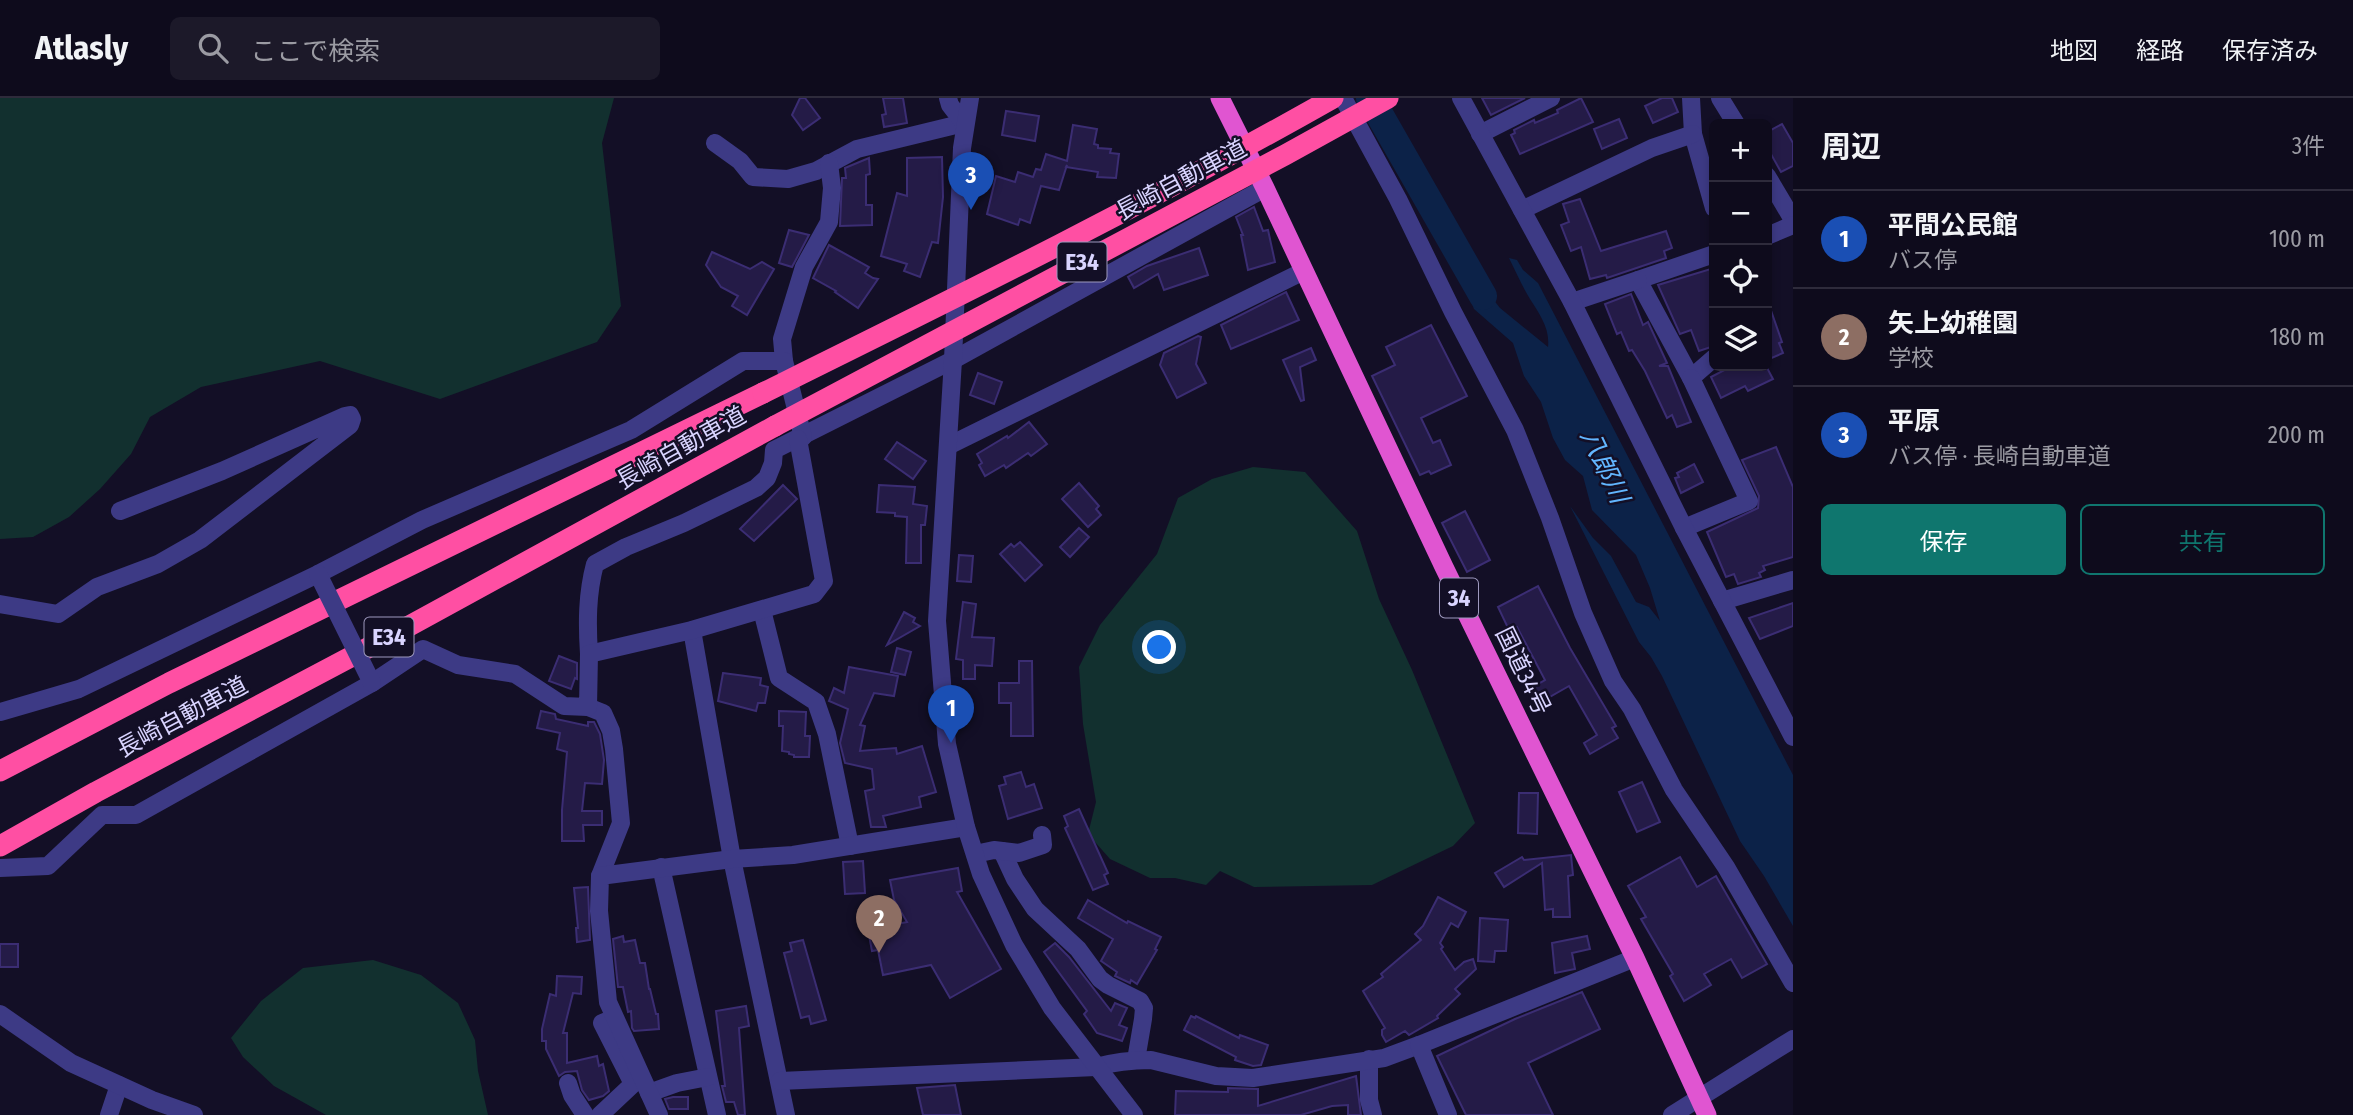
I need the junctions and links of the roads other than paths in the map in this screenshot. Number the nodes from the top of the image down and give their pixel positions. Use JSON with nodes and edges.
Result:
{"nodes":[{"id":1,"x":948,"y":98,"type":"edge"},
{"id":2,"x":970,"y":98,"type":"edge"},
{"id":3,"x":1220,"y":98,"type":"edge"},
{"id":4,"x":1333,"y":98,"type":"edge"},
{"id":5,"x":1343,"y":98,"type":"edge"},
{"id":6,"x":1388,"y":98,"type":"edge"},
{"id":7,"x":1461,"y":98,"type":"edge"},
{"id":8,"x":1551,"y":98,"type":"edge"},
{"id":9,"x":1691,"y":98,"type":"edge"},
{"id":10,"x":1720,"y":98,"type":"edge"},
{"id":11,"x":1733,"y":119,"type":"edge"},
{"id":12,"x":964,"y":123,"type":"junction"},
{"id":13,"x":1480,"y":134,"type":"junction"},
{"id":14,"x":1693,"y":134,"type":"junction"},
{"id":15,"x":715,"y":143,"type":"dead end"},
{"id":16,"x":830,"y":163,"type":"junction"},
{"id":17,"x":1771,"y":182,"type":"edge"},
{"id":18,"x":1265,"y":188,"type":"junction"},
{"id":19,"x":1709,"y":190,"type":"edge"},
{"id":20,"x":1522,"y":210,"type":"junction"},
{"id":21,"x":1793,"y":219,"type":"edge"},
{"id":22,"x":1793,"y":225,"type":"edge"},
{"id":23,"x":1772,"y":234,"type":"edge"},
{"id":24,"x":1709,"y":256,"type":"edge"},
{"id":25,"x":1304,"y":271,"type":"junction"},
{"id":26,"x":1638,"y":280,"type":"junction"},
{"id":27,"x":1573,"y":302,"type":"junction"},
{"id":28,"x":953,"y":360,"type":"junction"},
{"id":29,"x":784,"y":361,"type":"junction"},
{"id":30,"x":1709,"y":362,"type":"edge"},
{"id":31,"x":1691,"y":378,"type":"junction"},
{"id":32,"x":801,"y":438,"type":"junction"},
{"id":33,"x":948,"y":446,"type":"junction"},
{"id":34,"x":120,"y":511,"type":"dead end"},
{"id":35,"x":1684,"y":528,"type":"junction"},
{"id":36,"x":318,"y":574,"type":"junction"},
{"id":37,"x":1793,"y":581,"type":"edge"},
{"id":38,"x":1722,"y":601,"type":"junction"},
{"id":39,"x":0,"y":604,"type":"edge"},
{"id":40,"x":762,"y":610,"type":"junction"},
{"id":41,"x":692,"y":630,"type":"junction"},
{"id":42,"x":589,"y":654,"type":"junction"},
{"id":43,"x":372,"y":683,"type":"junction"},
{"id":44,"x":588,"y":707,"type":"junction"},
{"id":45,"x":0,"y":712,"type":"edge"},
{"id":46,"x":1792,"y":731,"type":"edge"},
{"id":47,"x":0,"y":771,"type":"edge"},
{"id":48,"x":966,"y":827,"type":"junction"},
{"id":49,"x":1042,"y":835,"type":"dead end"},
{"id":50,"x":1,"y":846,"type":"edge"},
{"id":51,"x":850,"y":846,"type":"junction"},
{"id":52,"x":1002,"y":851,"type":"junction"},
{"id":53,"x":975,"y":854,"type":"junction"},
{"id":54,"x":732,"y":859,"type":"junction"},
{"id":55,"x":661,"y":867,"type":"junction"},
{"id":56,"x":0,"y":868,"type":"edge"},
{"id":57,"x":600,"y":876,"type":"junction"},
{"id":58,"x":1634,"y":958,"type":"junction"},
{"id":59,"x":1793,"y":983,"type":"edge"},
{"id":60,"x":0,"y":1014,"type":"edge"},
{"id":61,"x":614,"y":1018,"type":"junction"},
{"id":62,"x":1793,"y":1039,"type":"edge"},
{"id":63,"x":1419,"y":1045,"type":"junction"},
{"id":64,"x":1369,"y":1059,"type":"junction"},
{"id":65,"x":1136,"y":1060,"type":"junction"},
{"id":66,"x":1096,"y":1066,"type":"junction"},
{"id":67,"x":708,"y":1077,"type":"junction"},
{"id":68,"x":780,"y":1081,"type":"junction"},
{"id":69,"x":568,"y":1083,"type":"dead end"},
{"id":70,"x":119,"y":1085,"type":"junction"},
{"id":71,"x":649,"y":1093,"type":"junction"},
{"id":72,"x":1703,"y":1106,"type":"edge"},
{"id":73,"x":109,"y":1115,"type":"edge"},
{"id":74,"x":194,"y":1115,"type":"edge"},
{"id":75,"x":585,"y":1115,"type":"edge"},
{"id":76,"x":600,"y":1115,"type":"edge"},
{"id":77,"x":659,"y":1115,"type":"edge"},
{"id":78,"x":717,"y":1115,"type":"edge"},
{"id":79,"x":786,"y":1115,"type":"edge"},
{"id":80,"x":1134,"y":1115,"type":"edge"},
{"id":81,"x":1373,"y":1115,"type":"edge"},
{"id":82,"x":1448,"y":1115,"type":"edge"},
{"id":83,"x":1672,"y":1115,"type":"edge"}],
"edges":[{"from":1,"to":12,"type":"street"},
{"from":2,"to":12,"type":"street"},
{"from":3,"to":18,"type":"highway","name":"国道34号","number":"34"},
{"from":4,"to":47,"type":"highway","name":"長崎自動車道","number":"E34","bridge":true},
{"from":5,"to":59,"type":"street"},
{"from":6,"to":50,"type":"highway","name":"長崎自動車道","number":"E34","bridge":true},
{"from":7,"to":13,"type":"street"},
{"from":8,"to":13,"type":"street"},
{"from":9,"to":14,"type":"street"},
{"from":10,"to":11,"type":"street"},
{"from":12,"to":16,"type":"street"},
{"from":12,"to":28,"type":"street"},
{"from":13,"to":20,"type":"street"},
{"from":14,"to":19,"type":"street"},
{"from":14,"to":20,"type":"street"},
{"from":15,"to":16,"type":"street"},
{"from":16,"to":29,"type":"street"},
{"from":17,"to":21,"type":"street"},
{"from":18,"to":25,"type":"highway","name":"国道34号","number":"34"},
{"from":18,"to":28,"type":"street"},
{"from":20,"to":27,"type":"street"},
{"from":22,"to":23,"type":"street"},
{"from":24,"to":26,"type":"street"},
{"from":25,"to":33,"type":"street"},
{"from":25,"to":58,"type":"highway","name":"国道34号","number":"34"},
{"from":26,"to":27,"type":"street"},
{"from":26,"to":31,"type":"street"},
{"from":27,"to":35,"type":"street"},
{"from":28,"to":32,"type":"street"},
{"from":28,"to":33,"type":"street"},
{"from":29,"to":32,"type":"street"},
{"from":29,"to":36,"type":"street"},
{"from":30,"to":31,"type":"street"},
{"from":31,"to":35,"type":"street"},
{"from":32,"to":40,"type":"street"},
{"from":32,"to":42,"type":"street"},
{"from":33,"to":48,"type":"street"},
{"from":34,"to":39,"type":"street"},
{"from":35,"to":38,"type":"street"},
{"from":36,"to":43,"type":"street","bridge":true},
{"from":36,"to":45,"type":"street"},
{"from":37,"to":38,"type":"street"},
{"from":38,"to":46,"type":"street"},
{"from":40,"to":41,"type":"street"},
{"from":40,"to":51,"type":"street"},
{"from":41,"to":42,"type":"street"},
{"from":41,"to":54,"type":"street"},
{"from":42,"to":44,"type":"street"},
{"from":43,"to":44,"type":"street"},
{"from":43,"to":56,"type":"street"},
{"from":44,"to":57,"type":"street"},
{"from":48,"to":51,"type":"street"},
{"from":48,"to":53,"type":"street"},
{"from":49,"to":52,"type":"street"},
{"from":51,"to":54,"type":"street"},
{"from":52,"to":53,"type":"street"},
{"from":52,"to":65,"type":"street"},
{"from":53,"to":66,"type":"street"},
{"from":54,"to":55,"type":"street"},
{"from":54,"to":68,"type":"street"},
{"from":55,"to":57,"type":"street"},
{"from":55,"to":67,"type":"street"},
{"from":57,"to":61,"type":"street"},
{"from":58,"to":63,"type":"street"},
{"from":58,"to":72,"type":"highway","name":"国道34号","number":"34"},
{"from":60,"to":70,"type":"street"},
{"from":61,"to":71,"type":"street"},
{"from":61,"to":76,"type":"street"},
{"from":62,"to":72,"type":"street"},
{"from":63,"to":64,"type":"street"},
{"from":63,"to":82,"type":"street"},
{"from":64,"to":65,"type":"street"},
{"from":64,"to":81,"type":"street"},
{"from":65,"to":66,"type":"street"},
{"from":66,"to":68,"type":"street"},
{"from":66,"to":80,"type":"street"},
{"from":67,"to":71,"type":"street"},
{"from":67,"to":78,"type":"street"},
{"from":68,"to":79,"type":"street"},
{"from":69,"to":75,"type":"street"},
{"from":70,"to":73,"type":"street"},
{"from":70,"to":74,"type":"street"},
{"from":71,"to":77,"type":"street"},
{"from":72,"to":83,"type":"street"}]}
